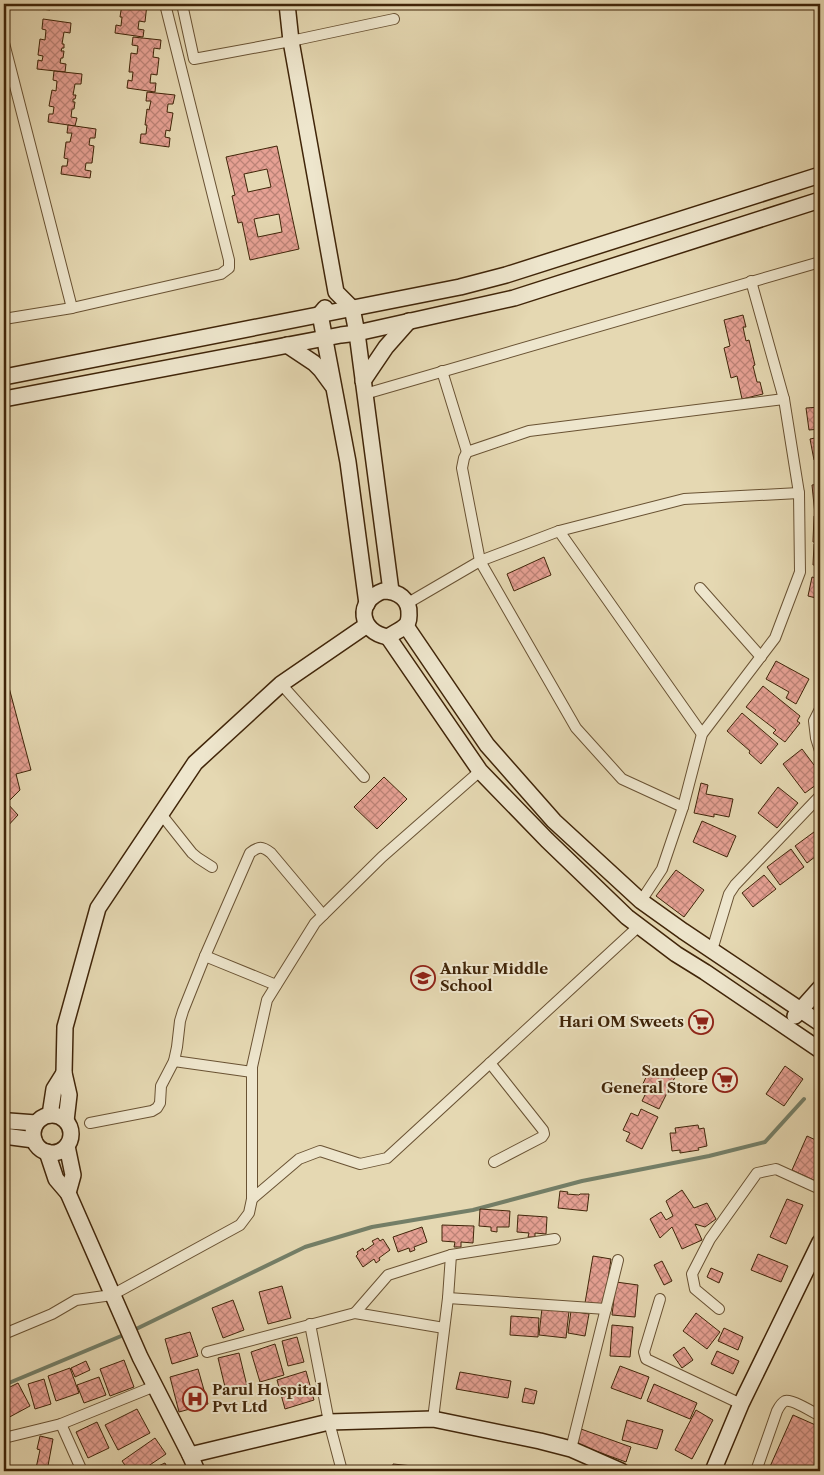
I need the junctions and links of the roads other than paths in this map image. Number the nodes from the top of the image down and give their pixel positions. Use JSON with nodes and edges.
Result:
{"nodes":[{"id":1,"x":165,"y":4,"type":"edge"},
{"id":2,"x":182,"y":4,"type":"edge"},
{"id":3,"x":287,"y":4,"type":"edge"},
{"id":4,"x":394,"y":19,"type":"dead end"},
{"id":5,"x":291,"y":41,"type":"junction"},
{"id":6,"x":4,"y":43,"type":"edge"},
{"id":7,"x":820,"y":175,"type":"edge"},
{"id":8,"x":820,"y":200,"type":"edge"},
{"id":9,"x":605,"y":244,"type":"junction"},
{"id":10,"x":820,"y":262,"type":"edge"},
{"id":11,"x":612,"y":267,"type":"junction"},
{"id":12,"x":751,"y":281,"type":"junction"},
{"id":13,"x":460,"y":288,"type":"junction"},
{"id":14,"x":336,"y":292,"type":"junction"},
{"id":15,"x":72,"y":308,"type":"junction"},
{"id":16,"x":352,"y":308,"type":"junction"},
{"id":17,"x":463,"y":309,"type":"junction"},
{"id":18,"x":320,"y":314,"type":"junction"},
{"id":19,"x":4,"y":318,"type":"edge"},
{"id":20,"x":409,"y":321,"type":"junction"},
{"id":21,"x":357,"y":333,"type":"junction"},
{"id":22,"x":325,"y":338,"type":"junction"},
{"id":23,"x":287,"y":345,"type":"junction"},
{"id":24,"x":442,"y":371,"type":"junction"},
{"id":25,"x":4,"y":377,"type":"edge"},
{"id":26,"x":364,"y":387,"type":"junction"},
{"id":27,"x":335,"y":390,"type":"junction"},
{"id":28,"x":4,"y":398,"type":"edge"},
{"id":29,"x":784,"y":399,"type":"junction"},
{"id":30,"x":468,"y":452,"type":"junction"},
{"id":31,"x":799,"y":493,"type":"junction"},
{"id":32,"x":559,"y":531,"type":"junction"},
{"id":33,"x":480,"y":562,"type":"junction"},
{"id":34,"x":700,"y":588,"type":"dead end"},
{"id":35,"x":390,"y":592,"type":"junction"},
{"id":36,"x":408,"y":603,"type":"junction"},
{"id":37,"x":366,"y":604,"type":"junction"},
{"id":38,"x":367,"y":626,"type":"junction"},
{"id":39,"x":406,"y":626,"type":"junction"},
{"id":40,"x":388,"y":637,"type":"junction"},
{"id":41,"x":761,"y":657,"type":"junction"},
{"id":42,"x":281,"y":684,"type":"junction"},
{"id":43,"x":820,"y":709,"type":"edge"},
{"id":44,"x":702,"y":734,"type":"junction"},
{"id":45,"x":820,"y":751,"type":"edge"},
{"id":46,"x":480,"y":772,"type":"junction"},
{"id":47,"x":364,"y":777,"type":"dead end"},
{"id":48,"x":820,"y":796,"type":"edge"},
{"id":49,"x":683,"y":807,"type":"junction"},
{"id":50,"x":161,"y":814,"type":"junction"},
{"id":51,"x":212,"y":867,"type":"dead end"},
{"id":52,"x":641,"y":901,"type":"junction"},
{"id":53,"x":323,"y":915,"type":"junction"},
{"id":54,"x":638,"y":926,"type":"junction"},
{"id":55,"x":712,"y":950,"type":"junction"},
{"id":56,"x":205,"y":956,"type":"junction"},
{"id":57,"x":276,"y":985,"type":"junction"},
{"id":58,"x":820,"y":988,"type":"edge"},
{"id":59,"x":800,"y":1010,"type":"junction"},
{"id":60,"x":820,"y":1023,"type":"edge"},
{"id":61,"x":785,"y":1026,"type":"junction"},
{"id":62,"x":820,"y":1050,"type":"edge"},
{"id":63,"x":174,"y":1061,"type":"junction"},
{"id":64,"x":490,"y":1063,"type":"junction"},
{"id":65,"x":252,"y":1072,"type":"junction"},
{"id":66,"x":64,"y":1073,"type":"junction"},
{"id":67,"x":50,"y":1115,"type":"junction"},
{"id":68,"x":66,"y":1121,"type":"junction"},
{"id":69,"x":4,"y":1123,"type":"edge"},
{"id":70,"x":36,"y":1123,"type":"junction"},
{"id":71,"x":90,"y":1123,"type":"dead end"},
{"id":72,"x":4,"y":1136,"type":"edge"},
{"id":73,"x":34,"y":1140,"type":"junction"},
{"id":74,"x":67,"y":1146,"type":"junction"},
{"id":75,"x":47,"y":1152,"type":"junction"},
{"id":76,"x":494,"y":1162,"type":"dead end"},
{"id":77,"x":820,"y":1189,"type":"edge"},
{"id":78,"x":68,"y":1193,"type":"junction"},
{"id":79,"x":252,"y":1199,"type":"junction"},
{"id":80,"x":555,"y":1238,"type":"dead end"},
{"id":81,"x":820,"y":1242,"type":"edge"},
{"id":82,"x":451,"y":1255,"type":"junction"},
{"id":83,"x":618,"y":1260,"type":"dead end"},
{"id":84,"x":816,"y":1263,"type":"edge"},
{"id":85,"x":112,"y":1295,"type":"junction"},
{"id":86,"x":448,"y":1298,"type":"junction"},
{"id":87,"x":660,"y":1299,"type":"dead end"},
{"id":88,"x":606,"y":1309,"type":"junction"},
{"id":89,"x":719,"y":1309,"type":"dead end"},
{"id":90,"x":354,"y":1312,"type":"junction"},
{"id":91,"x":310,"y":1324,"type":"junction"},
{"id":92,"x":444,"y":1328,"type":"junction"},
{"id":93,"x":4,"y":1334,"type":"edge"},
{"id":94,"x":207,"y":1352,"type":"dead end"},
{"id":95,"x":155,"y":1386,"type":"junction"},
{"id":96,"x":741,"y":1404,"type":"junction"},
{"id":97,"x":820,"y":1416,"type":"edge"},
{"id":98,"x":432,"y":1418,"type":"junction"},
{"id":99,"x":329,"y":1422,"type":"junction"},
{"id":100,"x":61,"y":1424,"type":"junction"},
{"id":101,"x":4,"y":1438,"type":"edge"},
{"id":102,"x":571,"y":1450,"type":"junction"},
{"id":103,"x":190,"y":1454,"type":"junction"},
{"id":104,"x":82,"y":1471,"type":"edge"},
{"id":105,"x":197,"y":1471,"type":"edge"},
{"id":106,"x":342,"y":1471,"type":"edge"},
{"id":107,"x":621,"y":1471,"type":"edge"},
{"id":108,"x":713,"y":1471,"type":"edge"},
{"id":109,"x":756,"y":1471,"type":"edge"}],
"edges":[{"from":1,"to":15,"type":"street"},
{"from":2,"to":5,"type":"street"},
{"from":3,"to":5,"type":"street"},
{"from":4,"to":5,"type":"street"},
{"from":5,"to":14,"type":"street"},
{"from":6,"to":15,"type":"street"},
{"from":7,"to":9,"type":"street"},
{"from":8,"to":11,"type":"street"},
{"from":9,"to":11,"type":"street"},
{"from":9,"to":13,"type":"street"},
{"from":10,"to":12,"type":"street"},
{"from":11,"to":17,"type":"street"},
{"from":12,"to":24,"type":"street"},
{"from":12,"to":29,"type":"street"},
{"from":13,"to":16,"type":"street"},
{"from":13,"to":17,"type":"street"},
{"from":14,"to":16,"type":"street"},
{"from":14,"to":18,"type":"street"},
{"from":15,"to":19,"type":"street"},
{"from":16,"to":18,"type":"street"},
{"from":16,"to":21,"type":"street"},
{"from":17,"to":20,"type":"street"},
{"from":18,"to":22,"type":"street"},
{"from":18,"to":25,"type":"street"},
{"from":20,"to":21,"type":"street"},
{"from":20,"to":26,"type":"street"},
{"from":21,"to":22,"type":"street"},
{"from":21,"to":26,"type":"street"},
{"from":22,"to":23,"type":"street"},
{"from":22,"to":27,"type":"street"},
{"from":23,"to":27,"type":"street"},
{"from":23,"to":28,"type":"street"},
{"from":24,"to":26,"type":"street"},
{"from":24,"to":30,"type":"street"},
{"from":26,"to":35,"type":"street"},
{"from":27,"to":37,"type":"street"},
{"from":29,"to":30,"type":"street"},
{"from":29,"to":31,"type":"street"},
{"from":30,"to":33,"type":"street"},
{"from":31,"to":32,"type":"street"},
{"from":31,"to":41,"type":"street"},
{"from":32,"to":33,"type":"street"},
{"from":32,"to":44,"type":"street"},
{"from":33,"to":36,"type":"street"},
{"from":33,"to":49,"type":"street"},
{"from":34,"to":41,"type":"street"},
{"from":35,"to":36,"type":"street"},
{"from":35,"to":37,"type":"street"},
{"from":36,"to":39,"type":"street"},
{"from":37,"to":38,"type":"street"},
{"from":38,"to":40,"type":"street"},
{"from":38,"to":42,"type":"street"},
{"from":39,"to":40,"type":"street"},
{"from":39,"to":52,"type":"street"},
{"from":40,"to":46,"type":"street"},
{"from":41,"to":44,"type":"street"},
{"from":42,"to":47,"type":"street"},
{"from":42,"to":50,"type":"street"},
{"from":43,"to":45,"type":"street"},
{"from":44,"to":49,"type":"street"},
{"from":46,"to":53,"type":"street"},
{"from":46,"to":54,"type":"street"},
{"from":48,"to":55,"type":"street"},
{"from":49,"to":52,"type":"street"},
{"from":50,"to":51,"type":"street"},
{"from":50,"to":66,"type":"street"},
{"from":52,"to":55,"type":"street"},
{"from":53,"to":56,"type":"street"},
{"from":53,"to":57,"type":"street"},
{"from":54,"to":61,"type":"street"},
{"from":54,"to":64,"type":"street"},
{"from":55,"to":59,"type":"street"},
{"from":56,"to":57,"type":"street"},
{"from":56,"to":63,"type":"street"},
{"from":57,"to":65,"type":"street"},
{"from":58,"to":59,"type":"street"},
{"from":59,"to":60,"type":"street"},
{"from":59,"to":61,"type":"street"},
{"from":61,"to":62,"type":"street"},
{"from":63,"to":65,"type":"street"},
{"from":63,"to":71,"type":"street"},
{"from":64,"to":76,"type":"street"},
{"from":64,"to":79,"type":"street"},
{"from":65,"to":79,"type":"street"},
{"from":66,"to":67,"type":"street"},
{"from":66,"to":68,"type":"street"},
{"from":67,"to":68,"type":"street"},
{"from":67,"to":70,"type":"street"},
{"from":68,"to":74,"type":"street"},
{"from":69,"to":70,"type":"street"},
{"from":70,"to":73,"type":"street"},
{"from":72,"to":73,"type":"street"},
{"from":73,"to":75,"type":"street"},
{"from":74,"to":75,"type":"street"},
{"from":74,"to":78,"type":"street"},
{"from":75,"to":78,"type":"street"},
{"from":77,"to":89,"type":"street"},
{"from":78,"to":85,"type":"street"},
{"from":79,"to":85,"type":"street"},
{"from":80,"to":82,"type":"street"},
{"from":81,"to":84,"type":"street"},
{"from":82,"to":86,"type":"street"},
{"from":82,"to":90,"type":"street"},
{"from":83,"to":88,"type":"street"},
{"from":84,"to":96,"type":"street"},
{"from":85,"to":93,"type":"street"},
{"from":85,"to":95,"type":"street"},
{"from":86,"to":88,"type":"street"},
{"from":86,"to":92,"type":"street"},
{"from":87,"to":96,"type":"street"},
{"from":88,"to":102,"type":"street"},
{"from":90,"to":91,"type":"street"},
{"from":90,"to":92,"type":"street"},
{"from":91,"to":94,"type":"street"},
{"from":91,"to":99,"type":"street"},
{"from":92,"to":98,"type":"street"},
{"from":95,"to":100,"type":"street"},
{"from":95,"to":103,"type":"street"},
{"from":96,"to":108,"type":"street"},
{"from":97,"to":109,"type":"street"},
{"from":98,"to":99,"type":"street"},
{"from":98,"to":102,"type":"street"},
{"from":99,"to":103,"type":"street"},
{"from":99,"to":106,"type":"street"},
{"from":100,"to":101,"type":"street"},
{"from":100,"to":104,"type":"street"},
{"from":102,"to":107,"type":"street"},
{"from":103,"to":105,"type":"street"}]}
